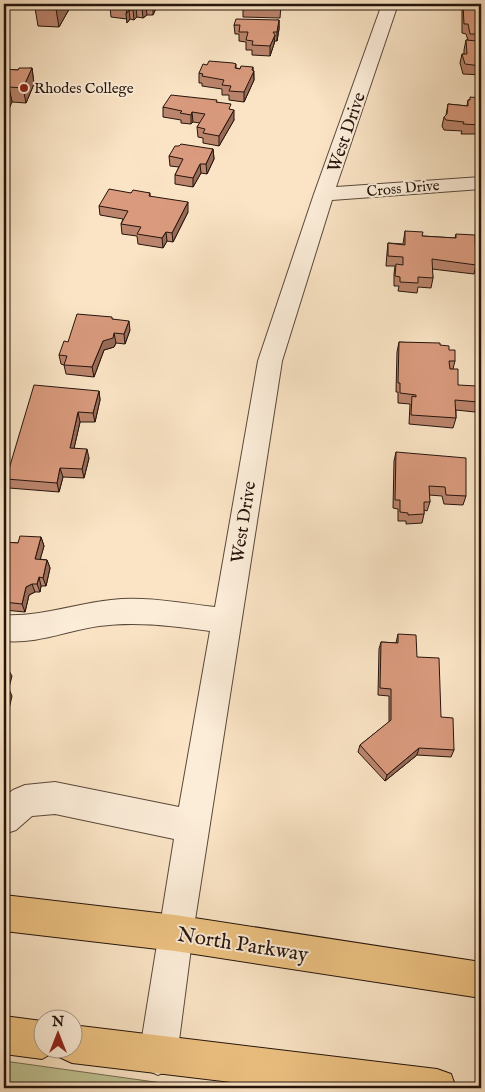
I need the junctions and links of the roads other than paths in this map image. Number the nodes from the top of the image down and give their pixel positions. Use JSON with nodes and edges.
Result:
{"nodes":[{"id":1,"x":390,"y":4,"type":"edge"},
{"id":2,"x":481,"y":183,"type":"edge"},
{"id":3,"x":324,"y":194,"type":"junction"},
{"id":4,"x":227,"y":621,"type":"junction"},
{"id":5,"x":4,"y":628,"type":"edge"},
{"id":6,"x":4,"y":818,"type":"edge"},
{"id":7,"x":192,"y":826,"type":"junction"},
{"id":8,"x":4,"y":913,"type":"edge"},
{"id":9,"x":175,"y":933,"type":"junction"},
{"id":10,"x":481,"y":980,"type":"edge"},
{"id":11,"x":4,"y":1035,"type":"edge"},
{"id":12,"x":32,"y":1039,"type":"edge"},
{"id":13,"x":82,"y":1045,"type":"edge"},
{"id":14,"x":158,"y":1056,"type":"junction"},
{"id":15,"x":437,"y":1088,"type":"edge"}],
"edges":[{"from":1,"to":3,"type":"street","name":"West Drive"},
{"from":2,"to":3,"type":"street","name":"Cross Drive"},
{"from":3,"to":4,"type":"street","name":"West Drive"},
{"from":4,"to":5,"type":"street"},
{"from":4,"to":7,"type":"street","name":"West Drive"},
{"from":6,"to":7,"type":"street"},
{"from":7,"to":9,"type":"street","name":"West Drive"},
{"from":8,"to":9,"type":"main road","name":"North Parkway"},
{"from":9,"to":10,"type":"main road","name":"North Parkway"},
{"from":9,"to":14,"type":"street","name":"West Drive"},
{"from":11,"to":12,"type":"main road"},
{"from":13,"to":14,"type":"main road"},
{"from":14,"to":15,"type":"main road"}]}
